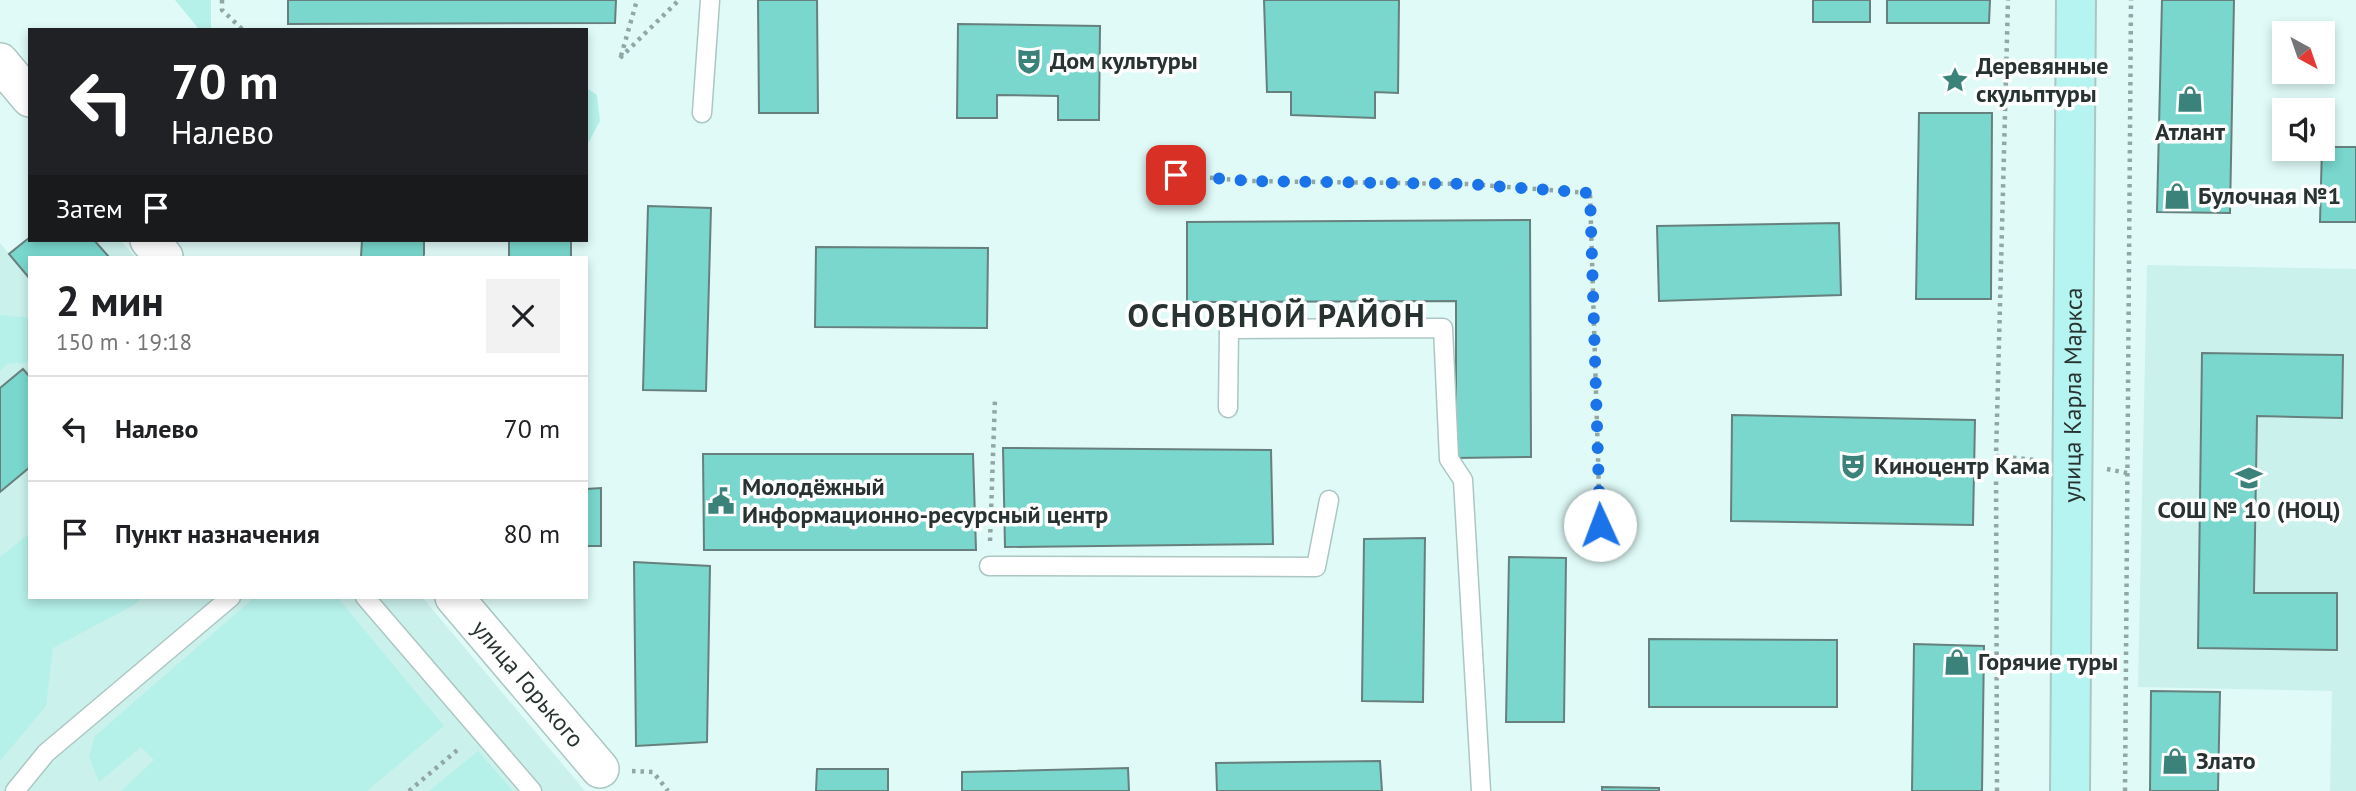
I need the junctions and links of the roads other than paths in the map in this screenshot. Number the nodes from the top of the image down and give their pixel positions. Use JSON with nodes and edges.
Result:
{"nodes":[{"id":1,"x":710,"y":0,"type":"edge"},
{"id":2,"x":2076,"y":0,"type":"edge"},
{"id":3,"x":0,"y":62,"type":"edge"},
{"id":4,"x":28,"y":96,"type":"edge"},
{"id":5,"x":702,"y":113,"type":"dead end"},
{"id":6,"x":151,"y":242,"type":"edge"},
{"id":7,"x":163,"y":256,"type":"edge"},
{"id":8,"x":1228,"y":408,"type":"dead end"},
{"id":9,"x":1329,"y":500,"type":"dead end"},
{"id":10,"x":989,"y":566,"type":"road end"},
{"id":11,"x":229,"y":599,"type":"edge"},
{"id":12,"x":367,"y":599,"type":"edge"},
{"id":13,"x":456,"y":599,"type":"edge"},
{"id":14,"x":600,"y":769,"type":"dead end"},
{"id":15,"x":15,"y":791,"type":"edge"},
{"id":16,"x":532,"y":791,"type":"edge"},
{"id":17,"x":1481,"y":791,"type":"edge"},
{"id":18,"x":2070,"y":791,"type":"edge"}],
"edges":[{"from":1,"to":5,"type":"lane"},
{"from":2,"to":18,"type":"street","name":"улица Карла Маркса"},
{"from":3,"to":4,"type":"street"},
{"from":6,"to":7,"type":"street"},
{"from":8,"to":17,"type":"lane"},
{"from":9,"to":10,"type":"lane"},
{"from":11,"to":15,"type":"lane"},
{"from":12,"to":16,"type":"lane"},
{"from":13,"to":14,"type":"street","name":"улица Горького"}]}
